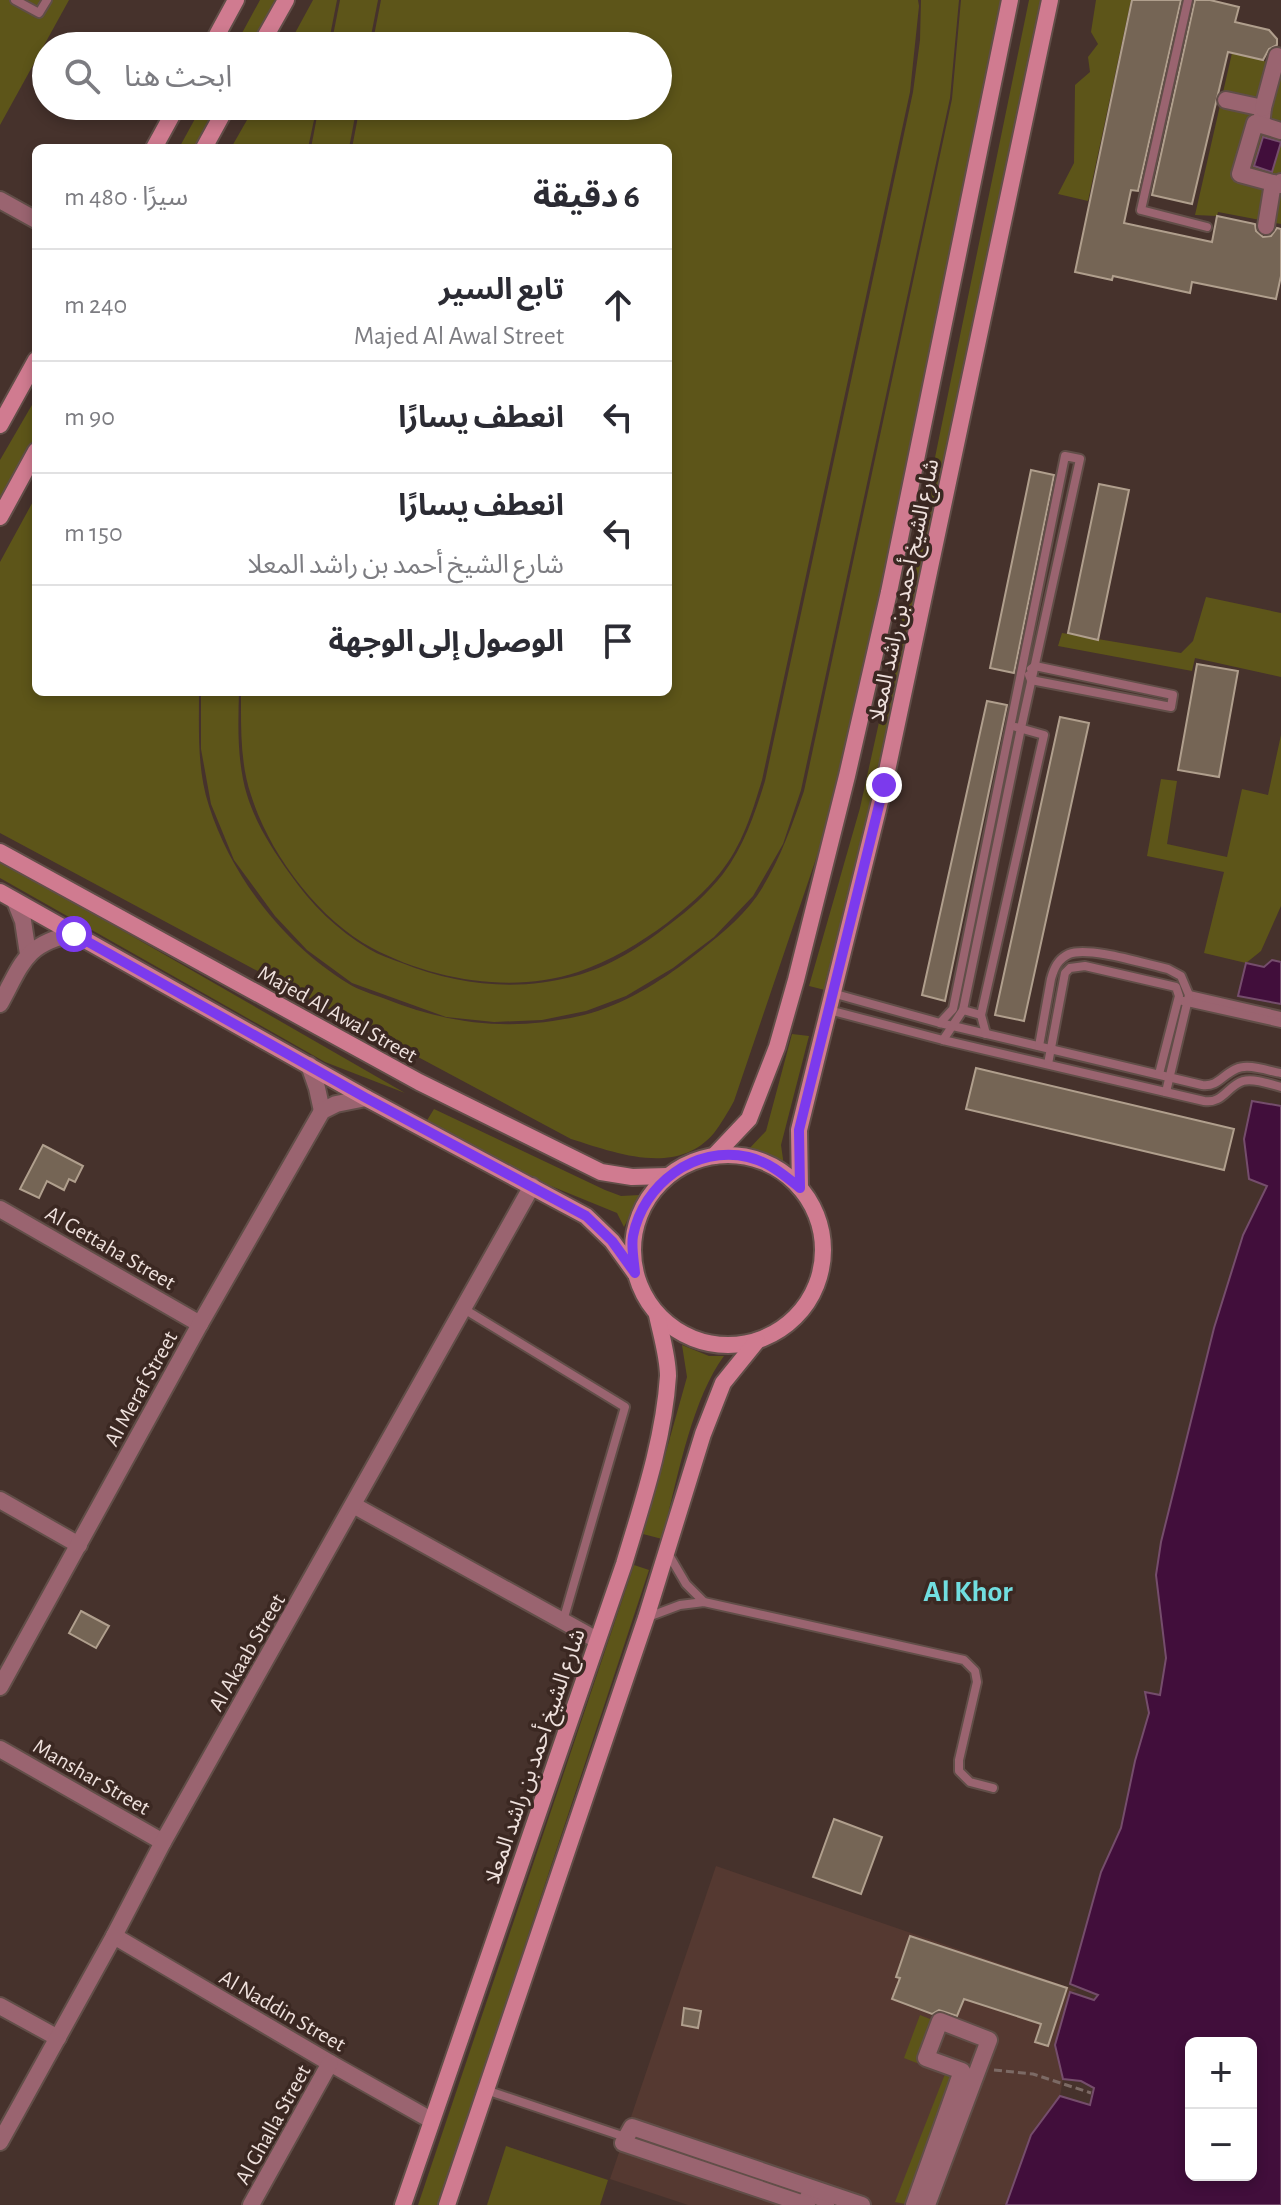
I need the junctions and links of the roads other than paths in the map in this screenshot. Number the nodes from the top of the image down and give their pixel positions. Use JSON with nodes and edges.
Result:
{"nodes":[{"id":1,"x":15,"y":0,"type":"edge"},
{"id":2,"x":47,"y":0,"type":"edge"},
{"id":3,"x":236,"y":0,"type":"edge"},
{"id":4,"x":286,"y":0,"type":"edge"},
{"id":5,"x":1010,"y":0,"type":"edge"},
{"id":6,"x":1050,"y":0,"type":"edge"},
{"id":7,"x":1188,"y":0,"type":"edge"},
{"id":8,"x":219,"y":32,"type":"edge"},
{"id":9,"x":268,"y":32,"type":"edge"},
{"id":10,"x":1277,"y":56,"type":"dead end"},
{"id":11,"x":1226,"y":100,"type":"dead end"},
{"id":12,"x":1262,"y":117,"type":"junction"},
{"id":13,"x":169,"y":120,"type":"edge"},
{"id":14,"x":219,"y":120,"type":"edge"},
{"id":15,"x":1281,"y":131,"type":"edge"},
{"id":16,"x":156,"y":144,"type":"edge"},
{"id":17,"x":206,"y":144,"type":"edge"},
{"id":18,"x":1277,"y":183,"type":"edge"},
{"id":19,"x":0,"y":200,"type":"edge"},
{"id":20,"x":32,"y":218,"type":"edge"},
{"id":21,"x":1266,"y":226,"type":"dead end"},
{"id":22,"x":1207,"y":227,"type":"dead end"},
{"id":23,"x":32,"y":367,"type":"edge"},
{"id":24,"x":0,"y":425,"type":"edge"},
{"id":25,"x":32,"y":458,"type":"edge"},
{"id":26,"x":0,"y":517,"type":"edge"},
{"id":27,"x":1029,"y":671,"type":"junction"},
{"id":28,"x":1010,"y":725,"type":"junction"},
{"id":29,"x":1021,"y":728,"type":"junction"},
{"id":30,"x":0,"y":852,"type":"edge"},
{"id":31,"x":0,"y":892,"type":"edge"},
{"id":32,"x":15,"y":901,"type":"junction"},
{"id":33,"x":74,"y":934,"type":"junction"},
{"id":34,"x":28,"y":954,"type":"junction"},
{"id":35,"x":832,"y":993,"type":"junction"},
{"id":36,"x":1188,"y":999,"type":"junction"},
{"id":37,"x":1178,"y":1000,"type":"junction"},
{"id":38,"x":0,"y":1004,"type":"edge"},
{"id":39,"x":828,"y":1010,"type":"junction"},
{"id":40,"x":963,"y":1010,"type":"junction"},
{"id":41,"x":981,"y":1015,"type":"junction"},
{"id":42,"x":1281,"y":1016,"type":"edge"},
{"id":43,"x":940,"y":1023,"type":"junction"},
{"id":44,"x":1281,"y":1023,"type":"edge"},
{"id":45,"x":953,"y":1026,"type":"junction"},
{"id":46,"x":986,"y":1034,"type":"junction"},
{"id":47,"x":943,"y":1040,"type":"junction"},
{"id":48,"x":1039,"y":1046,"type":"junction"},
{"id":49,"x":1051,"y":1048,"type":"junction"},
{"id":50,"x":1048,"y":1064,"type":"junction"},
{"id":51,"x":309,"y":1065,"type":"junction"},
{"id":52,"x":1281,"y":1073,"type":"edge"},
{"id":53,"x":1159,"y":1074,"type":"junction"},
{"id":54,"x":1170,"y":1077,"type":"junction"},
{"id":55,"x":1281,"y":1087,"type":"edge"},
{"id":56,"x":1166,"y":1092,"type":"junction"},
{"id":57,"x":366,"y":1098,"type":"junction"},
{"id":58,"x":322,"y":1111,"type":"junction"},
{"id":59,"x":714,"y":1156,"type":"junction"},
{"id":60,"x":668,"y":1176,"type":"junction"},
{"id":61,"x":532,"y":1186,"type":"junction"},
{"id":62,"x":800,"y":1188,"type":"junction"},
{"id":63,"x":0,"y":1209,"type":"edge"},
{"id":64,"x":635,"y":1273,"type":"junction"},
{"id":65,"x":464,"y":1309,"type":"junction"},
{"id":66,"x":657,"y":1315,"type":"junction"},
{"id":67,"x":200,"y":1324,"type":"junction"},
{"id":68,"x":757,"y":1341,"type":"junction"},
{"id":69,"x":0,"y":1500,"type":"edge"},
{"id":70,"x":355,"y":1506,"type":"junction"},
{"id":71,"x":79,"y":1545,"type":"junction"},
{"id":72,"x":667,"y":1551,"type":"junction"},
{"id":73,"x":704,"y":1602,"type":"junction"},
{"id":74,"x":646,"y":1618,"type":"junction"},
{"id":75,"x":562,"y":1623,"type":"junction"},
{"id":76,"x":597,"y":1640,"type":"junction"},
{"id":77,"x":0,"y":1687,"type":"edge"},
{"id":78,"x":0,"y":1749,"type":"edge"},
{"id":79,"x":993,"y":1788,"type":"dead end"},
{"id":80,"x":163,"y":1842,"type":"junction"},
{"id":81,"x":114,"y":1936,"type":"junction"},
{"id":82,"x":0,"y":2006,"type":"edge"},
{"id":83,"x":58,"y":2038,"type":"junction"},
{"id":84,"x":330,"y":2063,"type":"junction"},
{"id":85,"x":971,"y":2069,"type":"junction"},
{"id":86,"x":486,"y":2090,"type":"junction"},
{"id":87,"x":431,"y":2120,"type":"junction"},
{"id":88,"x":626,"y":2137,"type":"junction"},
{"id":89,"x":0,"y":2142,"type":"edge"},
{"id":90,"x":251,"y":2205,"type":"edge"},
{"id":91,"x":403,"y":2205,"type":"edge"},
{"id":92,"x":447,"y":2205,"type":"edge"},
{"id":93,"x":807,"y":2205,"type":"edge"},
{"id":94,"x":830,"y":2205,"type":"edge"},
{"id":95,"x":862,"y":2205,"type":"edge"},
{"id":96,"x":914,"y":2205,"type":"edge"},
{"id":97,"x":925,"y":2205,"type":"edge"}],
"edges":[{"from":1,"to":2,"type":"lane"},
{"from":3,"to":8,"type":"main road"},
{"from":4,"to":9,"type":"main road"},
{"from":5,"to":59,"type":"main road","name":"شارع الشيخ أحمد بن راشد المعلا"},
{"from":6,"to":35,"type":"main road","name":"شارع الشيخ أحمد بن راشد المعلا"},
{"from":7,"to":22,"type":"lane"},
{"from":10,"to":12,"type":"street"},
{"from":11,"to":12,"type":"street"},
{"from":12,"to":15,"type":"street"},
{"from":12,"to":18,"type":"street"},
{"from":13,"to":16,"type":"main road"},
{"from":14,"to":17,"type":"main road"},
{"from":18,"to":21,"type":"street"},
{"from":19,"to":20,"type":"street"},
{"from":23,"to":24,"type":"main road"},
{"from":25,"to":26,"type":"main road"},
{"from":27,"to":27,"type":"lane"},
{"from":27,"to":27,"type":"lane"},
{"from":27,"to":28,"type":"lane"},
{"from":27,"to":29,"type":"lane"},
{"from":28,"to":29,"type":"lane"},
{"from":28,"to":43,"type":"lane"},
{"from":29,"to":40,"type":"lane"},
{"from":29,"to":41,"type":"lane"},
{"from":30,"to":60,"type":"main road","name":"Majed Al Awal Street"},
{"from":31,"to":32,"type":"main road"},
{"from":32,"to":33,"type":"main road"},
{"from":32,"to":34,"type":"street"},
{"from":33,"to":34,"type":"street"},
{"from":33,"to":51,"type":"main road"},
{"from":34,"to":38,"type":"street"},
{"from":35,"to":39,"type":"main road","name":"شارع الشيخ أحمد بن راشد المعلا"},
{"from":35,"to":43,"type":"lane"},
{"from":36,"to":37,"type":"lane"},
{"from":36,"to":42,"type":"lane"},
{"from":36,"to":44,"type":"lane"},
{"from":36,"to":48,"type":"lane"},
{"from":36,"to":54,"type":"lane"},
{"from":37,"to":49,"type":"lane"},
{"from":37,"to":53,"type":"lane"},
{"from":39,"to":47,"type":"lane"},
{"from":39,"to":62,"type":"main road","name":"شارع الشيخ أحمد بن راشد المعلا"},
{"from":40,"to":41,"type":"lane"},
{"from":40,"to":45,"type":"lane"},
{"from":41,"to":46,"type":"lane"},
{"from":43,"to":45,"type":"lane"},
{"from":45,"to":46,"type":"lane"},
{"from":45,"to":47,"type":"lane"},
{"from":46,"to":48,"type":"lane"},
{"from":47,"to":50,"type":"lane"},
{"from":48,"to":49,"type":"lane"},
{"from":49,"to":50,"type":"lane"},
{"from":49,"to":53,"type":"lane"},
{"from":50,"to":56,"type":"lane"},
{"from":51,"to":57,"type":"main road"},
{"from":51,"to":58,"type":"street"},
{"from":52,"to":54,"type":"lane"},
{"from":53,"to":54,"type":"lane"},
{"from":54,"to":56,"type":"lane"},
{"from":55,"to":56,"type":"lane"},
{"from":57,"to":58,"type":"street"},
{"from":57,"to":61,"type":"main road"},
{"from":58,"to":67,"type":"street","name":"Al Meraf Street"},
{"from":59,"to":60,"type":"main road"},
{"from":59,"to":62,"type":"main road"},
{"from":60,"to":64,"type":"main road"},
{"from":61,"to":64,"type":"main road"},
{"from":61,"to":65,"type":"street","name":"Al Akaab Street"},
{"from":62,"to":68,"type":"main road"},
{"from":63,"to":67,"type":"street","name":"Al Gettaha Street"},
{"from":64,"to":66,"type":"main road"},
{"from":65,"to":70,"type":"street","name":"Al Akaab Street"},
{"from":65,"to":75,"type":"lane"},
{"from":66,"to":68,"type":"main road"},
{"from":66,"to":76,"type":"main road","name":"شارع الشيخ أحمد بن راشد المعلا"},
{"from":67,"to":71,"type":"street","name":"Al Meraf Street"},
{"from":68,"to":72,"type":"main road"},
{"from":69,"to":71,"type":"street"},
{"from":70,"to":75,"type":"street"},
{"from":70,"to":80,"type":"street","name":"Al Akaab Street"},
{"from":71,"to":77,"type":"street","name":"Al Meraf Street"},
{"from":72,"to":73,"type":"lane"},
{"from":72,"to":74,"type":"main road"},
{"from":73,"to":74,"type":"lane"},
{"from":73,"to":79,"type":"lane"},
{"from":74,"to":86,"type":"main road"},
{"from":75,"to":76,"type":"street"},
{"from":76,"to":87,"type":"main road","name":"شارع الشيخ أحمد بن راشد المعلا"},
{"from":78,"to":80,"type":"street","name":"Manshar Street"},
{"from":80,"to":81,"type":"street","name":"Al Akaab Street"},
{"from":81,"to":83,"type":"street","name":"Al Akaab Street"},
{"from":81,"to":84,"type":"street","name":"Al Naddin Street"},
{"from":82,"to":83,"type":"street"},
{"from":83,"to":89,"type":"street","name":"Al Akaab Street"},
{"from":84,"to":87,"type":"street","name":"Al Naddin Street"},
{"from":84,"to":90,"type":"street","name":"Al Ghalla Street"},
{"from":85,"to":85,"type":"lane"},
{"from":85,"to":97,"type":"lane"},
{"from":86,"to":88,"type":"lane"},
{"from":86,"to":92,"type":"main road"},
{"from":87,"to":91,"type":"main road","name":"شارع الشيخ أحمد بن راشد المعلا"},
{"from":88,"to":93,"type":"street"},
{"from":88,"to":94,"type":"lane"},
{"from":88,"to":95,"type":"street"},
{"from":96,"to":97,"type":"street"}]}
